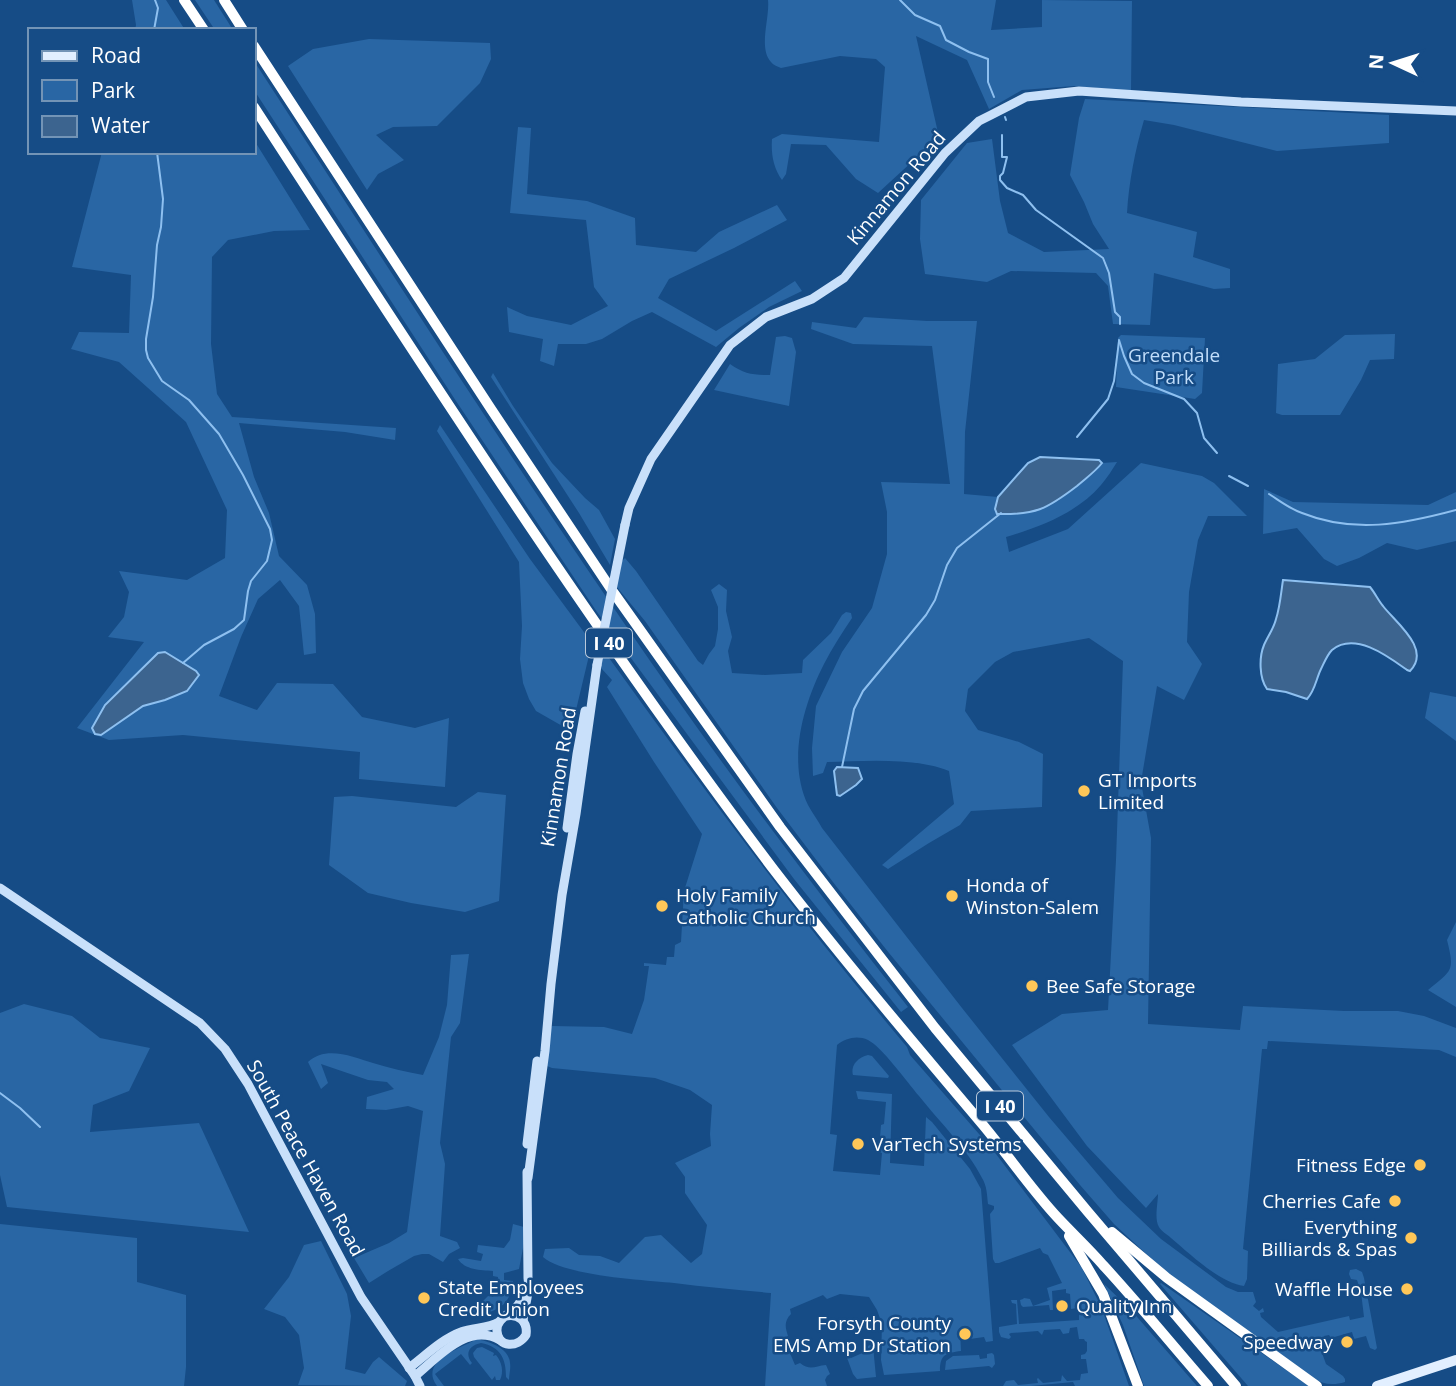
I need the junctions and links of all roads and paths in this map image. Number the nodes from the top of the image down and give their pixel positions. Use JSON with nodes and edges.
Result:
{"nodes":[{"id":1,"x":184,"y":0,"type":"edge"},
{"id":2,"x":224,"y":0,"type":"edge"},
{"id":3,"x":203,"y":28,"type":"edge"},
{"id":4,"x":242,"y":28,"type":"edge"},
{"id":5,"x":256,"y":49,"type":"edge"},
{"id":6,"x":256,"y":110,"type":"edge"},
{"id":7,"x":1456,"y":111,"type":"edge"},
{"id":8,"x":0,"y":888,"type":"edge"},
{"id":9,"x":1088,"y":1212,"type":"junction"},
{"id":10,"x":1058,"y":1219,"type":"junction"},
{"id":11,"x":528,"y":1278,"type":"junction"},
{"id":12,"x":503,"y":1319,"type":"junction"},
{"id":13,"x":523,"y":1320,"type":"junction"},
{"id":14,"x":502,"y":1341,"type":"junction"},
{"id":15,"x":1456,"y":1360,"type":"edge"},
{"id":16,"x":412,"y":1372,"type":"junction"},
{"id":17,"x":422,"y":1386,"type":"edge"},
{"id":18,"x":1138,"y":1386,"type":"edge"},
{"id":19,"x":1208,"y":1386,"type":"edge"},
{"id":20,"x":1236,"y":1386,"type":"edge"},
{"id":21,"x":1317,"y":1386,"type":"edge"},
{"id":22,"x":1377,"y":1386,"type":"edge"}],
"edges":[{"from":1,"to":3,"type":"highway"},
{"from":2,"to":4,"type":"highway"},
{"from":5,"to":9,"type":"highway","number":"I 40"},
{"from":6,"to":10,"type":"highway","number":"I 40"},
{"from":7,"to":11,"type":"main road","name":"Kinnamon Road","bridge":true},
{"from":8,"to":16,"type":"main road","name":"South Peace Haven Road"},
{"from":9,"to":20,"type":"highway","number":"I 40"},
{"from":9,"to":21,"type":"highway"},
{"from":10,"to":18,"type":"highway"},
{"from":10,"to":19,"type":"highway","number":"I 40"},
{"from":11,"to":12,"type":"main road","name":"Kinnamon Road"},
{"from":11,"to":13,"type":"main road","name":"Kinnamon Road"},
{"from":12,"to":13,"type":"main road"},
{"from":12,"to":14,"type":"main road"},
{"from":12,"to":16,"type":"main road"},
{"from":13,"to":14,"type":"main road","name":"Kinnamon Road"},
{"from":14,"to":16,"type":"main road"},
{"from":15,"to":22,"type":"main road"},
{"from":16,"to":17,"type":"main road","name":"South Peace Haven Road"}]}
